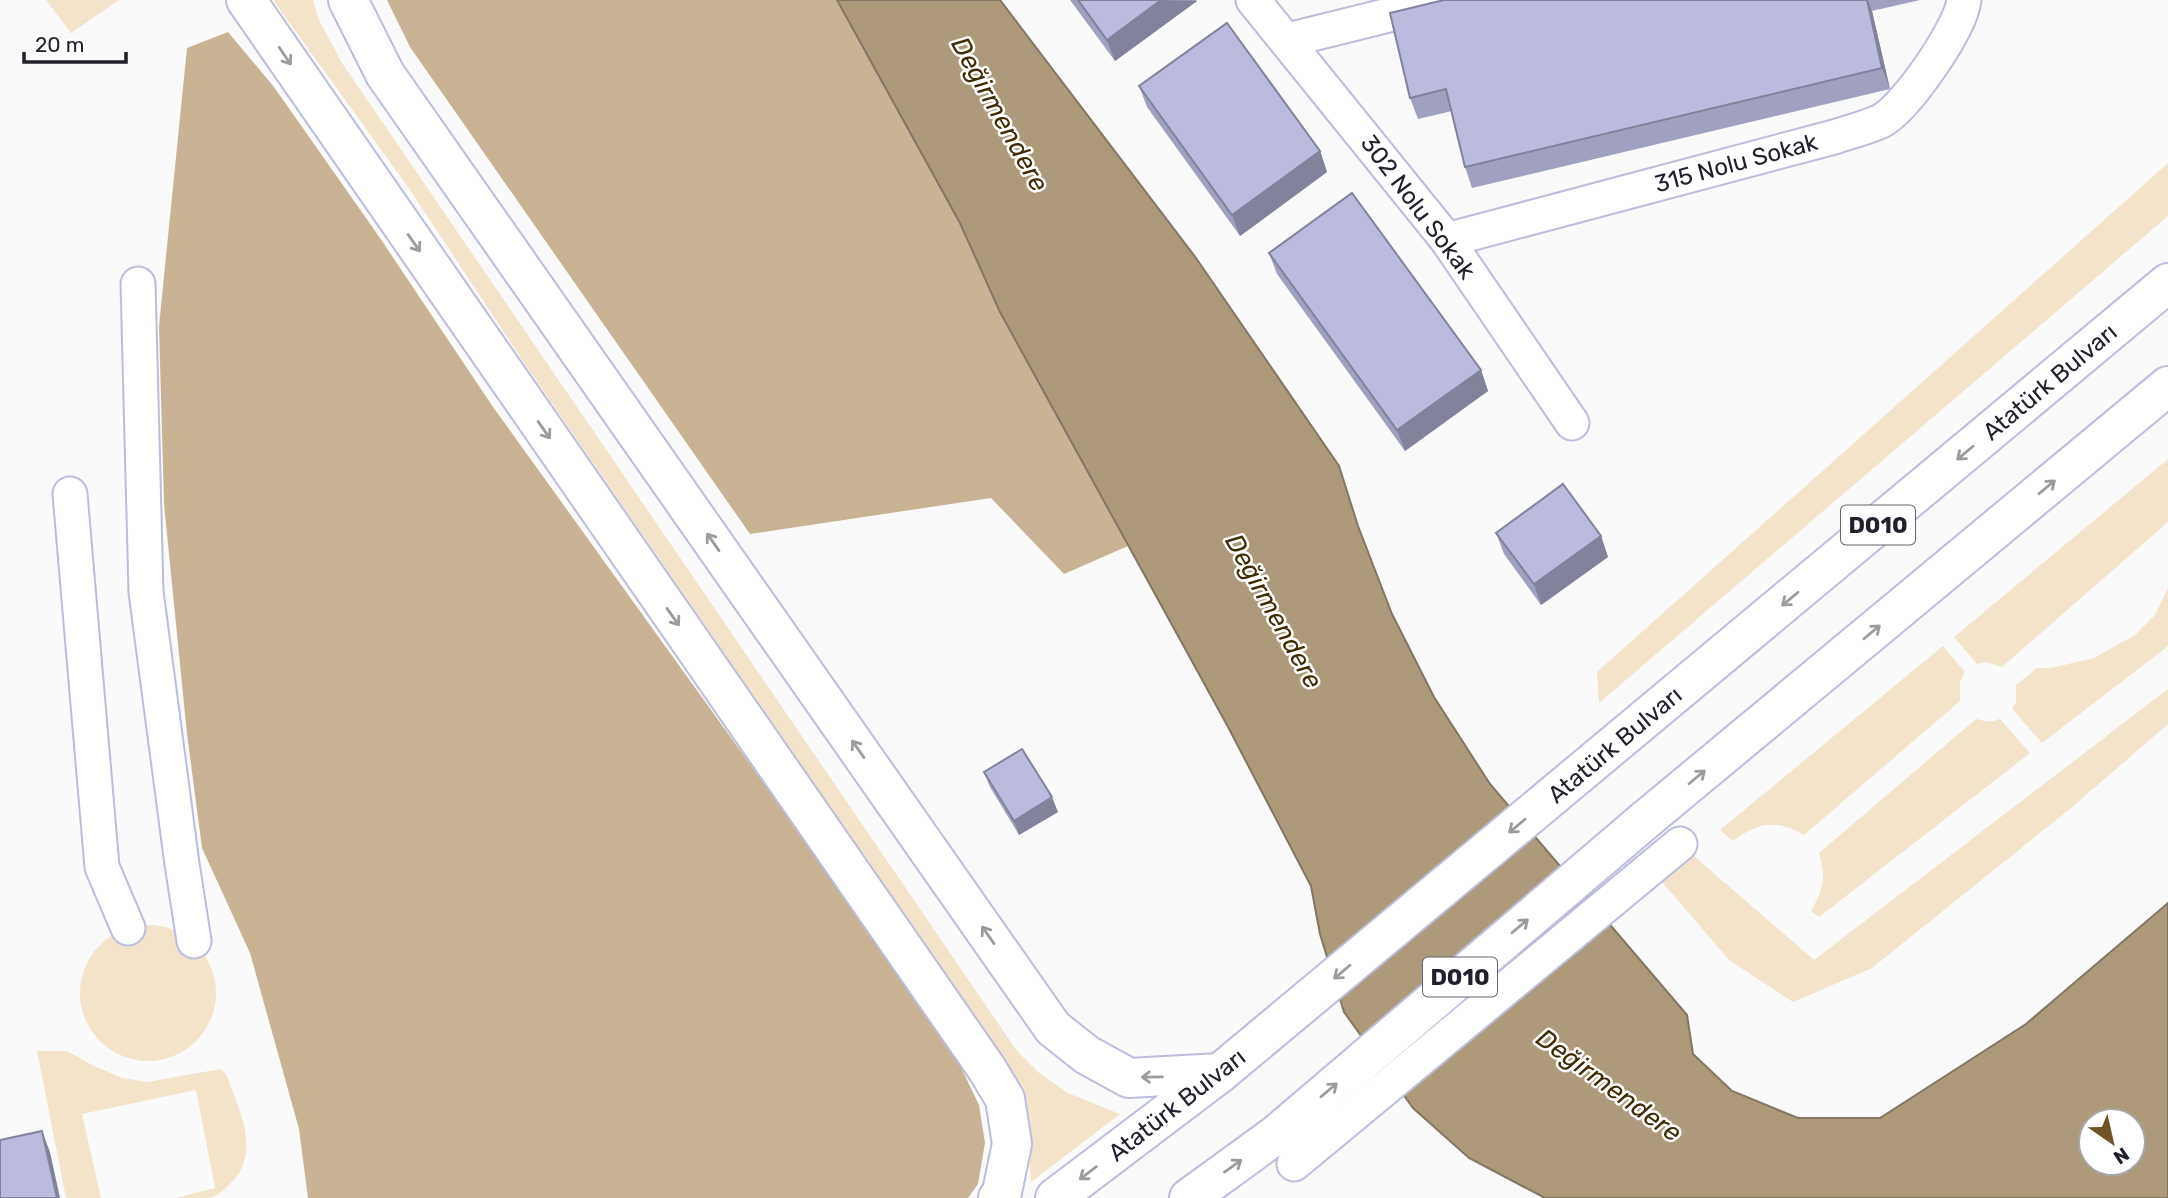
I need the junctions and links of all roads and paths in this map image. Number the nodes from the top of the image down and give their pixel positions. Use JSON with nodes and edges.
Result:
{"nodes":[{"id":1,"x":246,"y":0,"type":"edge"},
{"id":2,"x":348,"y":0,"type":"edge"},
{"id":3,"x":1253,"y":0,"type":"edge"},
{"id":4,"x":1449,"y":0,"type":"edge"},
{"id":5,"x":1964,"y":0,"type":"edge"},
{"id":6,"x":1288,"y":40,"type":"junction"},
{"id":7,"x":1447,"y":240,"type":"junction"},
{"id":8,"x":138,"y":284,"type":"dead end"},
{"id":9,"x":2168,"y":284,"type":"edge"},
{"id":10,"x":2168,"y":386,"type":"edge"},
{"id":11,"x":1572,"y":423,"type":"dead end"},
{"id":12,"x":70,"y":494,"type":"dead end"},
{"id":13,"x":1680,"y":844,"type":"dead end"},
{"id":14,"x":128,"y":928,"type":"dead end"},
{"id":15,"x":194,"y":941,"type":"dead end"},
{"id":16,"x":1220,"y":1073,"type":"junction"},
{"id":17,"x":1286,"y":1149,"type":"junction"},
{"id":18,"x":998,"y":1198,"type":"edge"},
{"id":19,"x":1055,"y":1198,"type":"edge"},
{"id":20,"x":1189,"y":1198,"type":"edge"}],
"edges":[{"from":1,"to":18,"type":"highway","one_way":true},
{"from":16,"to":2,"type":"highway","one_way":true},
{"from":3,"to":6,"type":"street","name":"302 Nolu Sokak"},
{"from":4,"to":6,"type":"street"},
{"from":5,"to":7,"type":"street","name":"315 Nolu Sokak"},
{"from":6,"to":7,"type":"street","name":"302 Nolu Sokak"},
{"from":7,"to":11,"type":"street","name":"302 Nolu Sokak"},
{"from":8,"to":15,"type":"street"},
{"from":9,"to":16,"type":"highway","name":"Atatürk Bulvarı","number":"D010","one_way":true},
{"from":17,"to":10,"type":"highway","number":"D010","one_way":true},
{"from":12,"to":14,"type":"street"},
{"from":13,"to":17,"type":"street"},
{"from":16,"to":19,"type":"highway","name":"Atatürk Bulvarı","number":"D010","one_way":true},
{"from":20,"to":17,"type":"highway","number":"D010","one_way":true}]}
